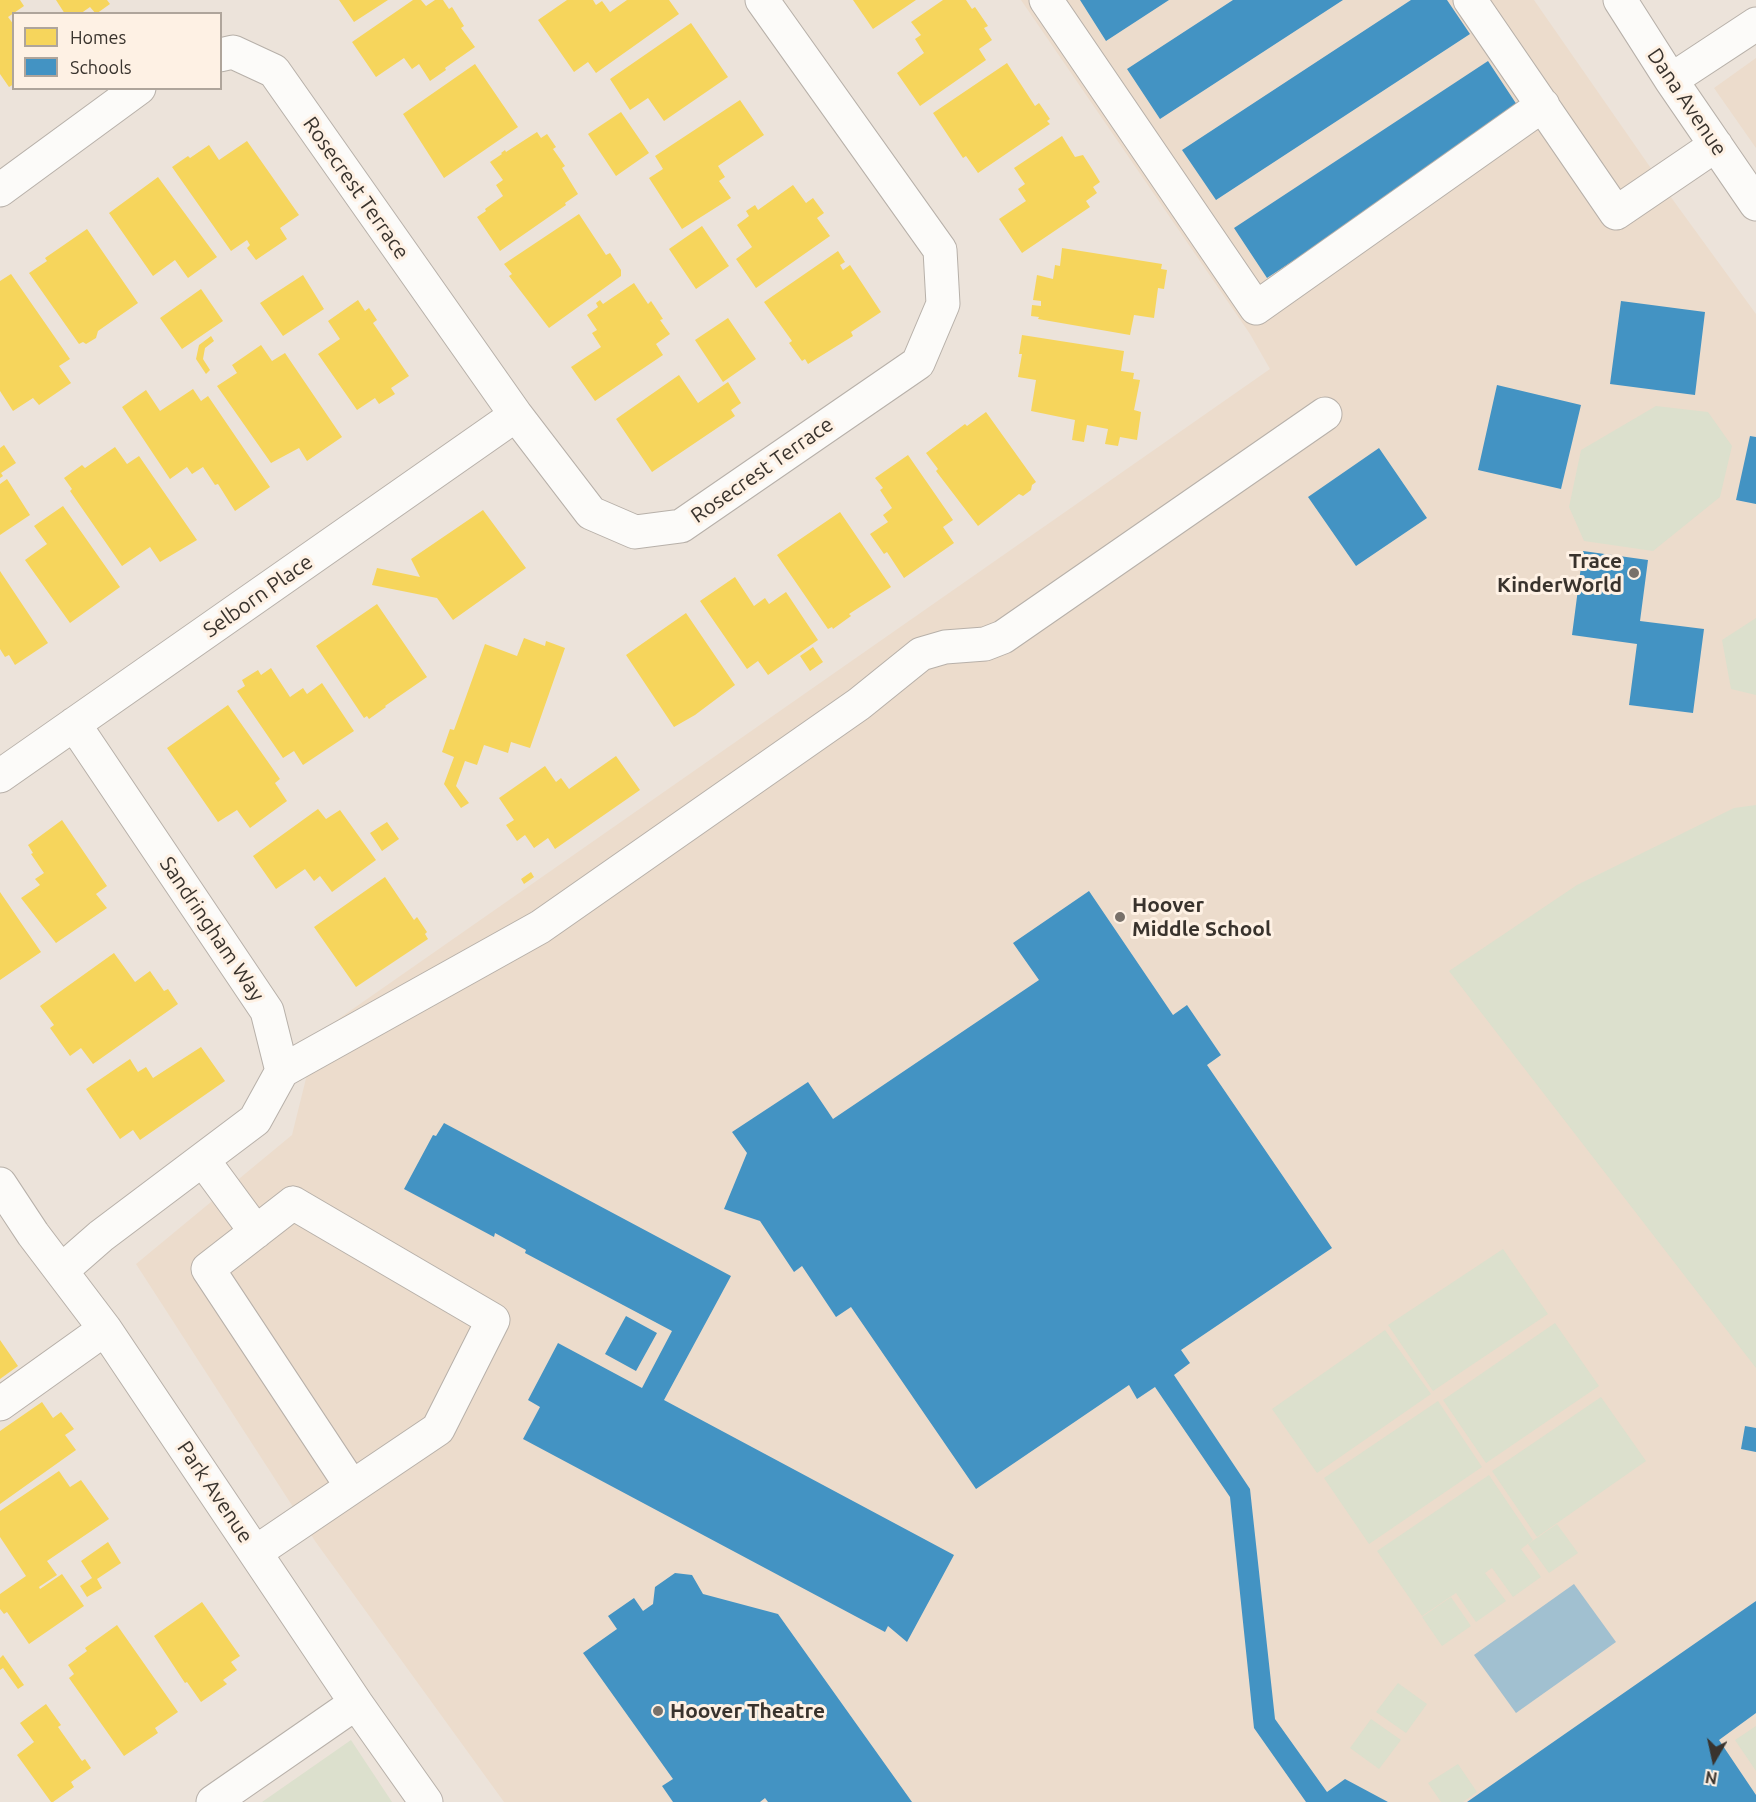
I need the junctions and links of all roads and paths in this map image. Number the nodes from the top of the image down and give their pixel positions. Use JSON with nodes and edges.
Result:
{"nodes":[{"id":1,"x":762,"y":0,"type":"edge"},
{"id":2,"x":1046,"y":0,"type":"edge"},
{"id":3,"x":1470,"y":0,"type":"edge"},
{"id":4,"x":1620,"y":0,"type":"edge"},
{"id":5,"x":1756,"y":24,"type":"edge"},
{"id":6,"x":222,"y":55,"type":"edge"},
{"id":7,"x":1671,"y":80,"type":"junction"},
{"id":8,"x":137,"y":90,"type":"edge"},
{"id":9,"x":1543,"y":105,"type":"junction"},
{"id":10,"x":1716,"y":146,"type":"junction"},
{"id":11,"x":0,"y":190,"type":"edge"},
{"id":12,"x":1756,"y":204,"type":"edge"},
{"id":13,"x":1325,"y":414,"type":"dead end"},
{"id":14,"x":516,"y":416,"type":"junction"},
{"id":15,"x":74,"y":724,"type":"junction"},
{"id":16,"x":0,"y":776,"type":"edge"},
{"id":17,"x":282,"y":1071,"type":"junction"},
{"id":18,"x":203,"y":1160,"type":"junction"},
{"id":19,"x":0,"y":1184,"type":"edge"},
{"id":20,"x":256,"y":1232,"type":"junction"},
{"id":21,"x":61,"y":1271,"type":"junction"},
{"id":22,"x":105,"y":1329,"type":"junction"},
{"id":23,"x":0,"y":1404,"type":"edge"},
{"id":24,"x":352,"y":1487,"type":"junction"},
{"id":25,"x":256,"y":1552,"type":"junction"},
{"id":26,"x":356,"y":1703,"type":"junction"},
{"id":27,"x":213,"y":1802,"type":"edge"},
{"id":28,"x":426,"y":1802,"type":"edge"}],
"edges":[{"from":1,"to":14,"type":"street","name":"Rosecrest Terrace"},
{"from":2,"to":9,"type":"street"},
{"from":3,"to":9,"type":"street"},
{"from":4,"to":7,"type":"street","name":"Dana Avenue"},
{"from":5,"to":7,"type":"street"},
{"from":6,"to":14,"type":"street","name":"Rosecrest Terrace"},
{"from":7,"to":10,"type":"street","name":"Dana Avenue"},
{"from":8,"to":11,"type":"street"},
{"from":9,"to":10,"type":"street"},
{"from":10,"to":12,"type":"street","name":"Dana Avenue"},
{"from":13,"to":17,"type":"street"},
{"from":14,"to":15,"type":"street","name":"Selborn Place"},
{"from":15,"to":16,"type":"street","name":"Selborn Place"},
{"from":15,"to":17,"type":"street","name":"Sandringham Way"},
{"from":17,"to":18,"type":"street"},
{"from":18,"to":20,"type":"street"},
{"from":18,"to":21,"type":"street"},
{"from":19,"to":21,"type":"street","name":"Park Avenue"},
{"from":20,"to":24,"type":"street"},
{"from":20,"to":24,"type":"street"},
{"from":21,"to":22,"type":"street","name":"Park Avenue"},
{"from":22,"to":23,"type":"street"},
{"from":22,"to":25,"type":"street","name":"Park Avenue"},
{"from":24,"to":25,"type":"street"},
{"from":25,"to":26,"type":"street","name":"Park Avenue"},
{"from":26,"to":27,"type":"street"},
{"from":26,"to":28,"type":"street","name":"Park Avenue"}]}
